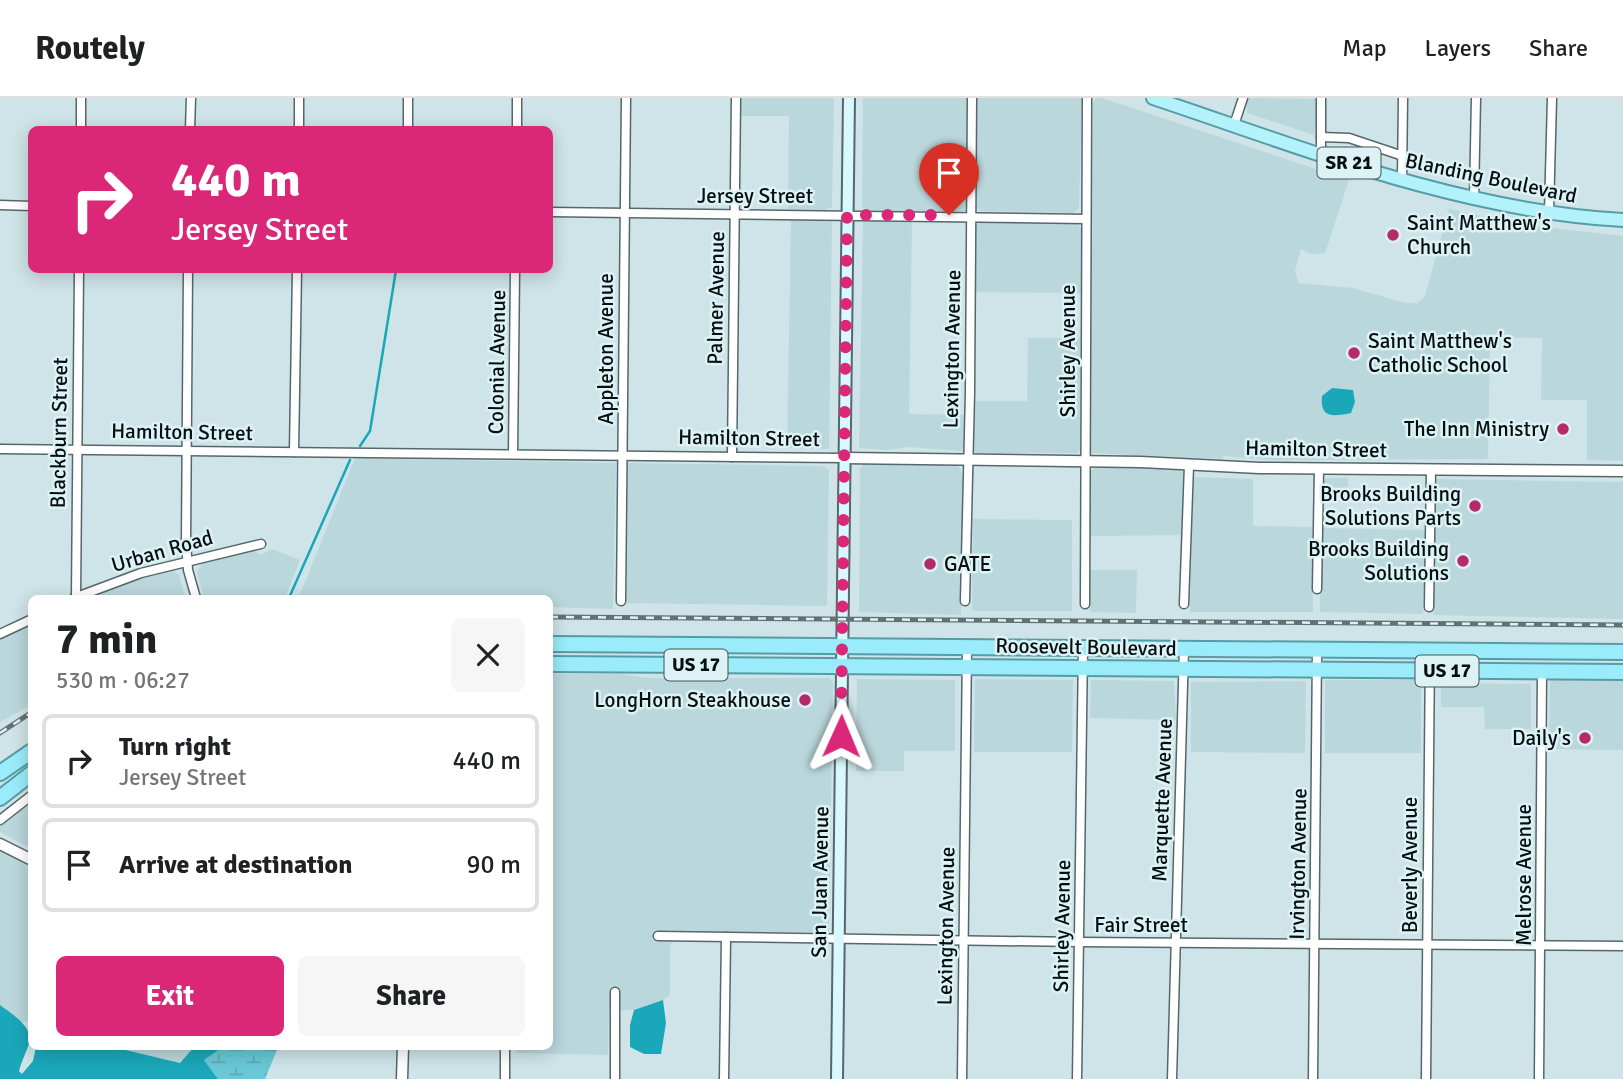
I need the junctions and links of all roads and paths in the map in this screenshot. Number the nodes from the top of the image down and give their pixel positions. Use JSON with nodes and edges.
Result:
{"nodes":[{"id":1,"x":81,"y":98,"type":"edge"},
{"id":2,"x":191,"y":98,"type":"edge"},
{"id":3,"x":299,"y":98,"type":"edge"},
{"id":4,"x":408,"y":98,"type":"edge"},
{"id":5,"x":517,"y":98,"type":"edge"},
{"id":6,"x":626,"y":98,"type":"edge"},
{"id":7,"x":736,"y":98,"type":"edge"},
{"id":8,"x":849,"y":98,"type":"edge"},
{"id":9,"x":972,"y":98,"type":"edge"},
{"id":10,"x":1087,"y":98,"type":"edge"},
{"id":11,"x":1153,"y":98,"type":"edge"},
{"id":12,"x":1243,"y":98,"type":"edge"},
{"id":13,"x":1321,"y":98,"type":"edge"},
{"id":14,"x":1403,"y":98,"type":"edge"},
{"id":15,"x":1476,"y":98,"type":"edge"},
{"id":16,"x":1552,"y":98,"type":"edge"},
{"id":17,"x":1234,"y":125,"type":"junction"},
{"id":18,"x":80,"y":126,"type":"edge"},
{"id":19,"x":190,"y":126,"type":"edge"},
{"id":20,"x":299,"y":126,"type":"edge"},
{"id":21,"x":408,"y":126,"type":"edge"},
{"id":22,"x":517,"y":126,"type":"edge"},
{"id":23,"x":1321,"y":137,"type":"junction"},
{"id":24,"x":1321,"y":153,"type":"junction"},
{"id":25,"x":1403,"y":156,"type":"junction"},
{"id":26,"x":1402,"y":180,"type":"junction"},
{"id":27,"x":1474,"y":199,"type":"junction"},
{"id":28,"x":0,"y":205,"type":"edge"},
{"id":29,"x":28,"y":205,"type":"edge"},
{"id":30,"x":553,"y":212,"type":"edge"},
{"id":31,"x":1549,"y":212,"type":"junction"},
{"id":32,"x":625,"y":213,"type":"junction"},
{"id":33,"x":734,"y":214,"type":"junction"},
{"id":34,"x":847,"y":215,"type":"junction"},
{"id":35,"x":972,"y":216,"type":"junction"},
{"id":36,"x":1086,"y":219,"type":"junction"},
{"id":37,"x":1623,"y":220,"type":"edge"},
{"id":38,"x":79,"y":273,"type":"edge"},
{"id":39,"x":188,"y":273,"type":"edge"},
{"id":40,"x":297,"y":273,"type":"edge"},
{"id":41,"x":515,"y":273,"type":"edge"},
{"id":42,"x":0,"y":449,"type":"edge"},
{"id":43,"x":77,"y":450,"type":"junction"},
{"id":44,"x":187,"y":451,"type":"junction"},
{"id":45,"x":295,"y":452,"type":"junction"},
{"id":46,"x":513,"y":454,"type":"junction"},
{"id":47,"x":622,"y":455,"type":"junction"},
{"id":48,"x":732,"y":457,"type":"junction"},
{"id":49,"x":844,"y":458,"type":"junction"},
{"id":50,"x":968,"y":460,"type":"junction"},
{"id":51,"x":1085,"y":461,"type":"junction"},
{"id":52,"x":1189,"y":465,"type":"junction"},
{"id":53,"x":1319,"y":468,"type":"junction"},
{"id":54,"x":1431,"y":470,"type":"junction"},
{"id":55,"x":1623,"y":471,"type":"edge"},
{"id":56,"x":261,"y":544,"type":"dead end"},
{"id":57,"x":187,"y":561,"type":"junction"},
{"id":58,"x":1317,"y":589,"type":"dead end"},
{"id":59,"x":75,"y":595,"type":"edge"},
{"id":60,"x":83,"y":595,"type":"edge"},
{"id":61,"x":194,"y":595,"type":"edge"},
{"id":62,"x":621,"y":601,"type":"dead end"},
{"id":63,"x":965,"y":601,"type":"dead end"},
{"id":64,"x":1085,"y":604,"type":"dead end"},
{"id":65,"x":1184,"y":604,"type":"dead end"},
{"id":66,"x":1429,"y":607,"type":"dead end"},
{"id":67,"x":28,"y":621,"type":"edge"},
{"id":68,"x":0,"y":634,"type":"edge"},
{"id":69,"x":553,"y":644,"type":"edge"},
{"id":70,"x":723,"y":645,"type":"junction"},
{"id":71,"x":842,"y":646,"type":"junction"},
{"id":72,"x":967,"y":647,"type":"junction"},
{"id":73,"x":1083,"y":648,"type":"junction"},
{"id":74,"x":1184,"y":649,"type":"junction"},
{"id":75,"x":1317,"y":650,"type":"junction"},
{"id":76,"x":1430,"y":650,"type":"junction"},
{"id":77,"x":1623,"y":652,"type":"edge"},
{"id":78,"x":553,"y":664,"type":"edge"},
{"id":79,"x":637,"y":665,"type":"junction"},
{"id":80,"x":842,"y":666,"type":"junction"},
{"id":81,"x":967,"y":667,"type":"junction"},
{"id":82,"x":1082,"y":668,"type":"junction"},
{"id":83,"x":1184,"y":669,"type":"junction"},
{"id":84,"x":1317,"y":670,"type":"junction"},
{"id":85,"x":1429,"y":671,"type":"junction"},
{"id":86,"x":1542,"y":672,"type":"junction"},
{"id":87,"x":1623,"y":672,"type":"edge"},
{"id":88,"x":28,"y":754,"type":"edge"},
{"id":89,"x":0,"y":773,"type":"edge"},
{"id":90,"x":28,"y":777,"type":"edge"},
{"id":91,"x":0,"y":798,"type":"edge"},
{"id":92,"x":28,"y":798,"type":"edge"},
{"id":93,"x":0,"y":820,"type":"edge"},
{"id":94,"x":0,"y":844,"type":"edge"},
{"id":95,"x":28,"y":858,"type":"edge"},
{"id":96,"x":658,"y":936,"type":"dead end"},
{"id":97,"x":726,"y":937,"type":"junction"},
{"id":98,"x":838,"y":939,"type":"junction"},
{"id":99,"x":963,"y":941,"type":"junction"},
{"id":100,"x":1079,"y":942,"type":"junction"},
{"id":101,"x":1175,"y":943,"type":"junction"},
{"id":102,"x":1314,"y":944,"type":"junction"},
{"id":103,"x":1427,"y":945,"type":"junction"},
{"id":104,"x":1541,"y":946,"type":"junction"},
{"id":105,"x":1623,"y":946,"type":"edge"},
{"id":106,"x":615,"y":992,"type":"dead end"},
{"id":107,"x":403,"y":1050,"type":"edge"},
{"id":108,"x":505,"y":1050,"type":"edge"},
{"id":109,"x":402,"y":1079,"type":"edge"},
{"id":110,"x":505,"y":1079,"type":"edge"},
{"id":111,"x":615,"y":1079,"type":"edge"},
{"id":112,"x":724,"y":1079,"type":"edge"},
{"id":113,"x":837,"y":1079,"type":"edge"},
{"id":114,"x":962,"y":1079,"type":"edge"},
{"id":115,"x":1077,"y":1079,"type":"edge"},
{"id":116,"x":1172,"y":1079,"type":"edge"},
{"id":117,"x":1313,"y":1079,"type":"edge"},
{"id":118,"x":1426,"y":1079,"type":"edge"},
{"id":119,"x":1539,"y":1079,"type":"edge"}],
"edges":[{"from":1,"to":18,"type":"street"},
{"from":2,"to":19,"type":"street"},
{"from":3,"to":20,"type":"street"},
{"from":4,"to":21,"type":"street"},
{"from":5,"to":22,"type":"street"},
{"from":6,"to":32,"type":"street","name":"Appleton Avenue"},
{"from":7,"to":33,"type":"street","name":"Palmer Avenue"},
{"from":8,"to":34,"type":"main road","name":"San Juan Avenue"},
{"from":9,"to":35,"type":"street","name":"Lexington Avenue"},
{"from":10,"to":36,"type":"street","name":"Shirley Avenue"},
{"from":11,"to":17,"type":"main road","name":"Blanding Boulevard","number":"SR 21"},
{"from":12,"to":17,"type":"street"},
{"from":13,"to":23,"type":"street"},
{"from":14,"to":25,"type":"street"},
{"from":15,"to":27,"type":"street"},
{"from":16,"to":31,"type":"street"},
{"from":17,"to":24,"type":"main road","name":"Blanding Boulevard","number":"SR 21"},
{"from":23,"to":24,"type":"street"},
{"from":23,"to":25,"type":"street"},
{"from":24,"to":26,"type":"main road","name":"Blanding Boulevard","number":"SR 21"},
{"from":25,"to":26,"type":"street"},
{"from":26,"to":27,"type":"main road","name":"Blanding Boulevard","number":"SR 21"},
{"from":27,"to":31,"type":"main road","name":"Blanding Boulevard","number":"SR 21"},
{"from":28,"to":29,"type":"street"},
{"from":30,"to":32,"type":"street","name":"Jersey Street"},
{"from":31,"to":37,"type":"main road","name":"Blanding Boulevard","number":"SR 21"},
{"from":32,"to":33,"type":"street","name":"Jersey Street"},
{"from":32,"to":47,"type":"street","name":"Appleton Avenue"},
{"from":33,"to":34,"type":"street","name":"Jersey Street"},
{"from":33,"to":48,"type":"street","name":"Palmer Avenue"},
{"from":34,"to":35,"type":"street","name":"Jersey Street"},
{"from":34,"to":49,"type":"main road","name":"San Juan Avenue"},
{"from":35,"to":36,"type":"street","name":"Jersey Street"},
{"from":35,"to":50,"type":"street","name":"Lexington Avenue"},
{"from":36,"to":51,"type":"street","name":"Shirley Avenue"},
{"from":38,"to":43,"type":"street","name":"Blackburn Street"},
{"from":39,"to":44,"type":"street"},
{"from":40,"to":45,"type":"street"},
{"from":41,"to":46,"type":"street","name":"Colonial Avenue"},
{"from":42,"to":43,"type":"street","name":"Hamilton Street"},
{"from":43,"to":44,"type":"street","name":"Hamilton Street"},
{"from":43,"to":59,"type":"street","name":"Blackburn Street"},
{"from":44,"to":45,"type":"street","name":"Hamilton Street"},
{"from":44,"to":57,"type":"street"},
{"from":45,"to":46,"type":"street","name":"Hamilton Street"},
{"from":46,"to":47,"type":"street","name":"Hamilton Street"},
{"from":47,"to":48,"type":"street","name":"Hamilton Street"},
{"from":47,"to":62,"type":"street","name":"Appleton Avenue"},
{"from":48,"to":49,"type":"street","name":"Hamilton Street"},
{"from":49,"to":50,"type":"street","name":"Hamilton Street"},
{"from":49,"to":71,"type":"main road","name":"San Juan Avenue"},
{"from":50,"to":51,"type":"street","name":"Hamilton Street"},
{"from":50,"to":63,"type":"street","name":"Lexington Avenue"},
{"from":51,"to":52,"type":"street","name":"Hamilton Street"},
{"from":51,"to":64,"type":"street","name":"Shirley Avenue"},
{"from":52,"to":53,"type":"street","name":"Hamilton Street"},
{"from":52,"to":65,"type":"street"},
{"from":53,"to":54,"type":"street","name":"Hamilton Street"},
{"from":53,"to":58,"type":"street"},
{"from":54,"to":55,"type":"street","name":"Hamilton Street"},
{"from":54,"to":66,"type":"street"},
{"from":56,"to":57,"type":"street","name":"Urban Road"},
{"from":57,"to":60,"type":"street","name":"Urban Road"},
{"from":57,"to":61,"type":"street"},
{"from":67,"to":68,"type":"street"},
{"from":69,"to":70,"type":"highway","name":"Roosevelt Boulevard","number":"US 17"},
{"from":70,"to":71,"type":"highway","name":"Roosevelt Boulevard","number":"US 17"},
{"from":70,"to":79,"type":"highway"},
{"from":71,"to":72,"type":"highway","name":"Roosevelt Boulevard","number":"US 17"},
{"from":71,"to":80,"type":"main road","name":"San Juan Avenue"},
{"from":72,"to":73,"type":"highway","name":"Roosevelt Boulevard","number":"US 17"},
{"from":72,"to":81,"type":"street","name":"Lexington Avenue"},
{"from":73,"to":74,"type":"highway","name":"Roosevelt Boulevard","number":"US 17"},
{"from":73,"to":82,"type":"street","name":"Shirley Avenue"},
{"from":74,"to":75,"type":"highway","name":"Roosevelt Boulevard","number":"US 17"},
{"from":74,"to":83,"type":"street","name":"Marquette Avenue"},
{"from":75,"to":76,"type":"highway","name":"Roosevelt Boulevard","number":"US 17"},
{"from":75,"to":84,"type":"street","name":"Irvington Avenue"},
{"from":76,"to":77,"type":"highway","name":"Roosevelt Boulevard","number":"US 17"},
{"from":76,"to":85,"type":"street","name":"Beverly Avenue"},
{"from":78,"to":79,"type":"highway","name":"Roosevelt Boulevard","number":"US 17"},
{"from":79,"to":80,"type":"highway","name":"Roosevelt Boulevard","number":"US 17"},
{"from":80,"to":81,"type":"highway","name":"Roosevelt Boulevard","number":"US 17"},
{"from":80,"to":98,"type":"main road","name":"San Juan Avenue"},
{"from":81,"to":82,"type":"highway","name":"Roosevelt Boulevard","number":"US 17"},
{"from":81,"to":99,"type":"street","name":"Lexington Avenue"},
{"from":82,"to":83,"type":"highway","name":"Roosevelt Boulevard","number":"US 17"},
{"from":82,"to":100,"type":"street","name":"Shirley Avenue"},
{"from":83,"to":84,"type":"highway","name":"Roosevelt Boulevard","number":"US 17"},
{"from":83,"to":101,"type":"street","name":"Marquette Avenue"},
{"from":84,"to":85,"type":"highway","name":"Roosevelt Boulevard","number":"US 17"},
{"from":84,"to":102,"type":"street","name":"Irvington Avenue"},
{"from":85,"to":86,"type":"highway","name":"Roosevelt Boulevard","number":"US 17"},
{"from":85,"to":103,"type":"street","name":"Beverly Avenue"},
{"from":86,"to":87,"type":"highway","name":"Roosevelt Boulevard","number":"US 17"},
{"from":86,"to":104,"type":"street","name":"Melrose Avenue"},
{"from":88,"to":89,"type":"highway"},
{"from":90,"to":91,"type":"highway"},
{"from":92,"to":93,"type":"street"},
{"from":94,"to":95,"type":"street"},
{"from":96,"to":97,"type":"street","name":"Fair Street"},
{"from":97,"to":98,"type":"street","name":"Fair Street"},
{"from":97,"to":112,"type":"street"},
{"from":98,"to":99,"type":"street","name":"Fair Street"},
{"from":98,"to":113,"type":"main road","name":"San Juan Avenue"},
{"from":99,"to":100,"type":"street","name":"Fair Street"},
{"from":99,"to":114,"type":"street","name":"Lexington Avenue"},
{"from":100,"to":101,"type":"street","name":"Fair Street"},
{"from":100,"to":115,"type":"street","name":"Shirley Avenue"},
{"from":101,"to":102,"type":"street","name":"Fair Street"},
{"from":101,"to":116,"type":"street","name":"Marquette Avenue"},
{"from":102,"to":103,"type":"street","name":"Fair Street"},
{"from":102,"to":117,"type":"street","name":"Irvington Avenue"},
{"from":103,"to":104,"type":"street","name":"Fair Street"},
{"from":103,"to":118,"type":"street","name":"Beverly Avenue"},
{"from":104,"to":105,"type":"street","name":"Fair Street"},
{"from":104,"to":119,"type":"street","name":"Melrose Avenue"},
{"from":106,"to":111,"type":"street"},
{"from":107,"to":109,"type":"street"},
{"from":108,"to":110,"type":"street"}]}
